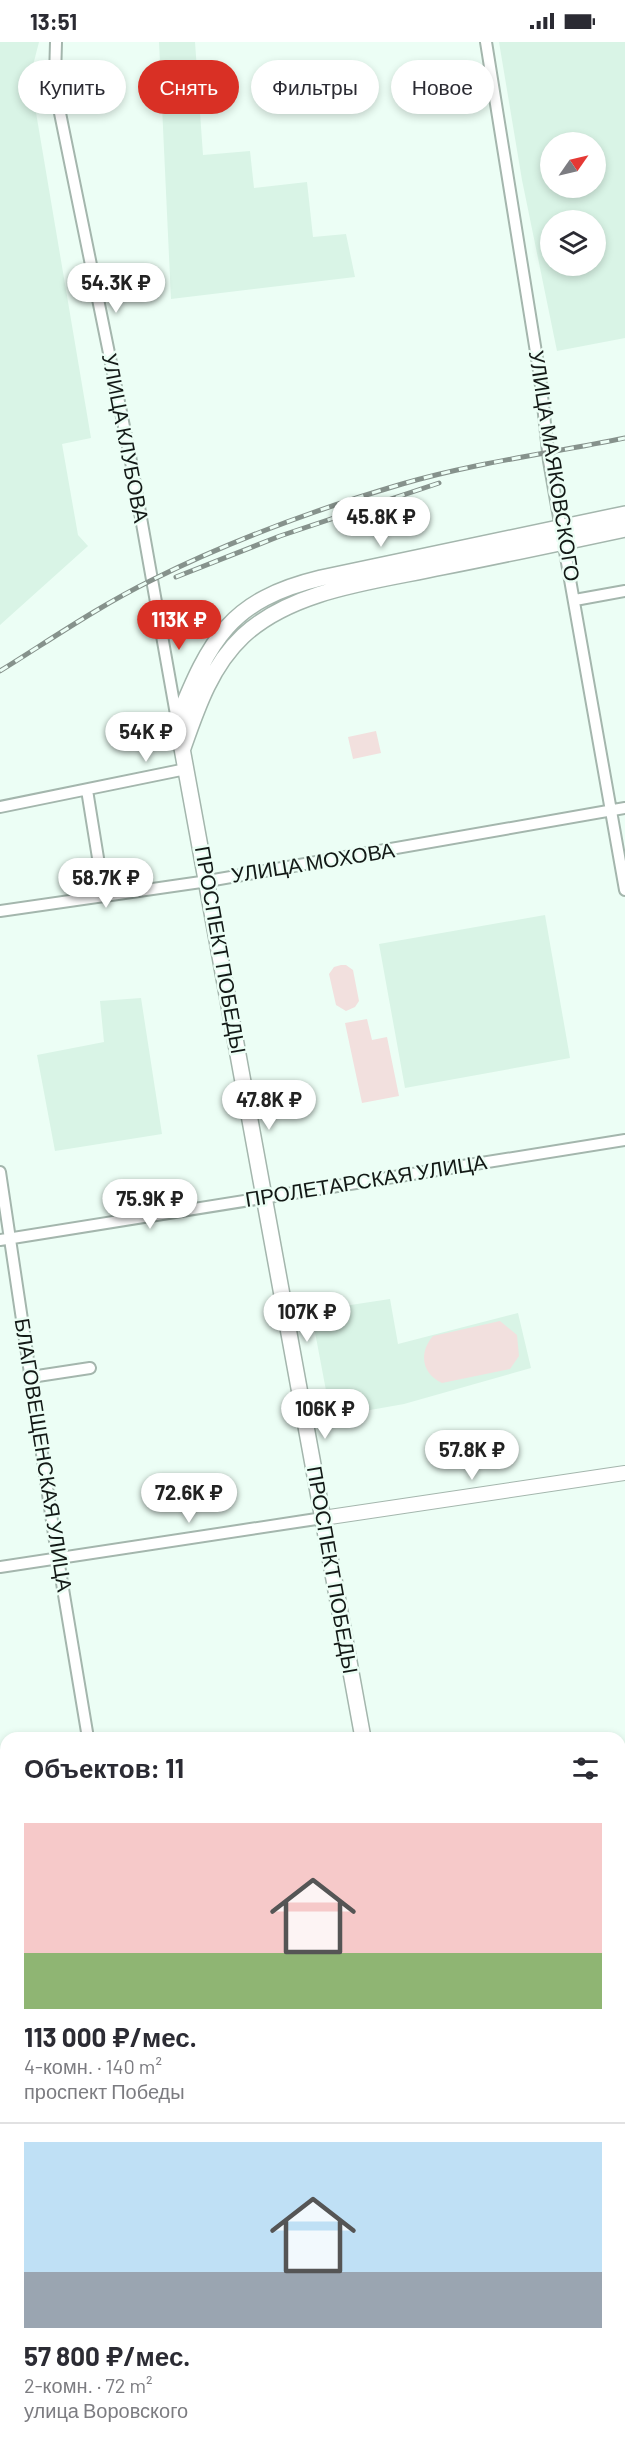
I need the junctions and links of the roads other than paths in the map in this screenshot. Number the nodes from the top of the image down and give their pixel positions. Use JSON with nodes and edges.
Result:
{"nodes":[{"id":1,"x":56,"y":42,"type":"edge"},
{"id":2,"x":486,"y":42,"type":"edge"},
{"id":3,"x":625,"y":514,"type":"edge"},
{"id":4,"x":625,"y":530,"type":"edge"},
{"id":5,"x":562,"y":535,"type":"junction"},
{"id":6,"x":153,"y":587,"type":"joint"},
{"id":7,"x":625,"y":591,"type":"edge"},
{"id":8,"x":575,"y":600,"type":"junction"},
{"id":9,"x":177,"y":721,"type":"junction"},
{"id":10,"x":183,"y":749,"type":"junction"},
{"id":11,"x":186,"y":769,"type":"junction"},
{"id":12,"x":87,"y":790,"type":"junction"},
{"id":13,"x":0,"y":807,"type":"edge"},
{"id":14,"x":625,"y":808,"type":"edge"},
{"id":15,"x":612,"y":811,"type":"junction"},
{"id":16,"x":207,"y":880,"type":"junction"},
{"id":17,"x":625,"y":890,"type":"edge"},
{"id":18,"x":104,"y":895,"type":"junction"},
{"id":19,"x":0,"y":911,"type":"edge"},
{"id":20,"x":625,"y":1140,"type":"edge"},
{"id":21,"x":0,"y":1172,"type":"edge"},
{"id":22,"x":265,"y":1198,"type":"junction"},
{"id":23,"x":5,"y":1239,"type":"edge"},
{"id":24,"x":90,"y":1368,"type":"dead end"},
{"id":25,"x":32,"y":1377,"type":"junction"},
{"id":26,"x":625,"y":1473,"type":"edge"},
{"id":27,"x":323,"y":1518,"type":"junction"},
{"id":28,"x":58,"y":1559,"type":"junction"},
{"id":29,"x":0,"y":1567,"type":"edge"},
{"id":30,"x":87,"y":1732,"type":"edge"},
{"id":31,"x":362,"y":1732,"type":"edge"}],
"edges":[{"from":1,"to":6,"type":"street","name":"УЛИЦА КЛУБОВА"},
{"from":2,"to":5,"type":"street","name":"УЛИЦА МАЯКОВСКОГО"},
{"from":3,"to":5,"type":"main road"},
{"from":4,"to":5,"type":"main road"},
{"from":5,"to":8,"type":"street","name":"УЛИЦА МАЯКОВСКОГО"},
{"from":5,"to":9,"type":"main road"},
{"from":5,"to":10,"type":"main road"},
{"from":6,"to":9,"type":"street","name":"ПРОСПЕКТ ПОБЕДЫ"},
{"from":7,"to":8,"type":"street"},
{"from":8,"to":15,"type":"street","name":"УЛИЦА МАЯКОВСКОГО"},
{"from":9,"to":10,"type":"main road","name":"ПРОСПЕКТ ПОБЕДЫ"},
{"from":10,"to":11,"type":"main road","name":"ПРОСПЕКТ ПОБЕДЫ"},
{"from":11,"to":12,"type":"street"},
{"from":11,"to":16,"type":"main road","name":"ПРОСПЕКТ ПОБЕДЫ"},
{"from":12,"to":13,"type":"street"},
{"from":12,"to":18,"type":"street"},
{"from":14,"to":15,"type":"street","name":"УЛИЦА МОХОВА"},
{"from":15,"to":16,"type":"street","name":"УЛИЦА МОХОВА"},
{"from":15,"to":17,"type":"street","name":"УЛИЦА МАЯКОВСКОГО"},
{"from":16,"to":18,"type":"street","name":"УЛИЦА МОХОВА"},
{"from":16,"to":22,"type":"main road","name":"ПРОСПЕКТ ПОБЕДЫ"},
{"from":18,"to":19,"type":"street","name":"УЛИЦА МОХОВА"},
{"from":20,"to":22,"type":"street","name":"ПРОЛЕТАРСКАЯ УЛИЦА"},
{"from":21,"to":23,"type":"street","name":"БЛАГОВЕЩЕНСКАЯ УЛИЦА"},
{"from":22,"to":23,"type":"street","name":"ПРОЛЕТАРСКАЯ УЛИЦА"},
{"from":22,"to":27,"type":"main road","name":"ПРОСПЕКТ ПОБЕДЫ"},
{"from":23,"to":25,"type":"street","name":"БЛАГОВЕЩЕНСКАЯ УЛИЦА"},
{"from":24,"to":25,"type":"street"},
{"from":25,"to":28,"type":"street","name":"БЛАГОВЕЩЕНСКАЯ УЛИЦА"},
{"from":26,"to":27,"type":"street"},
{"from":27,"to":28,"type":"street"},
{"from":27,"to":31,"type":"main road","name":"ПРОСПЕКТ ПОБЕДЫ"},
{"from":28,"to":29,"type":"street"},
{"from":28,"to":30,"type":"street","name":"БЛАГОВЕЩЕНСКАЯ УЛИЦА"}]}
